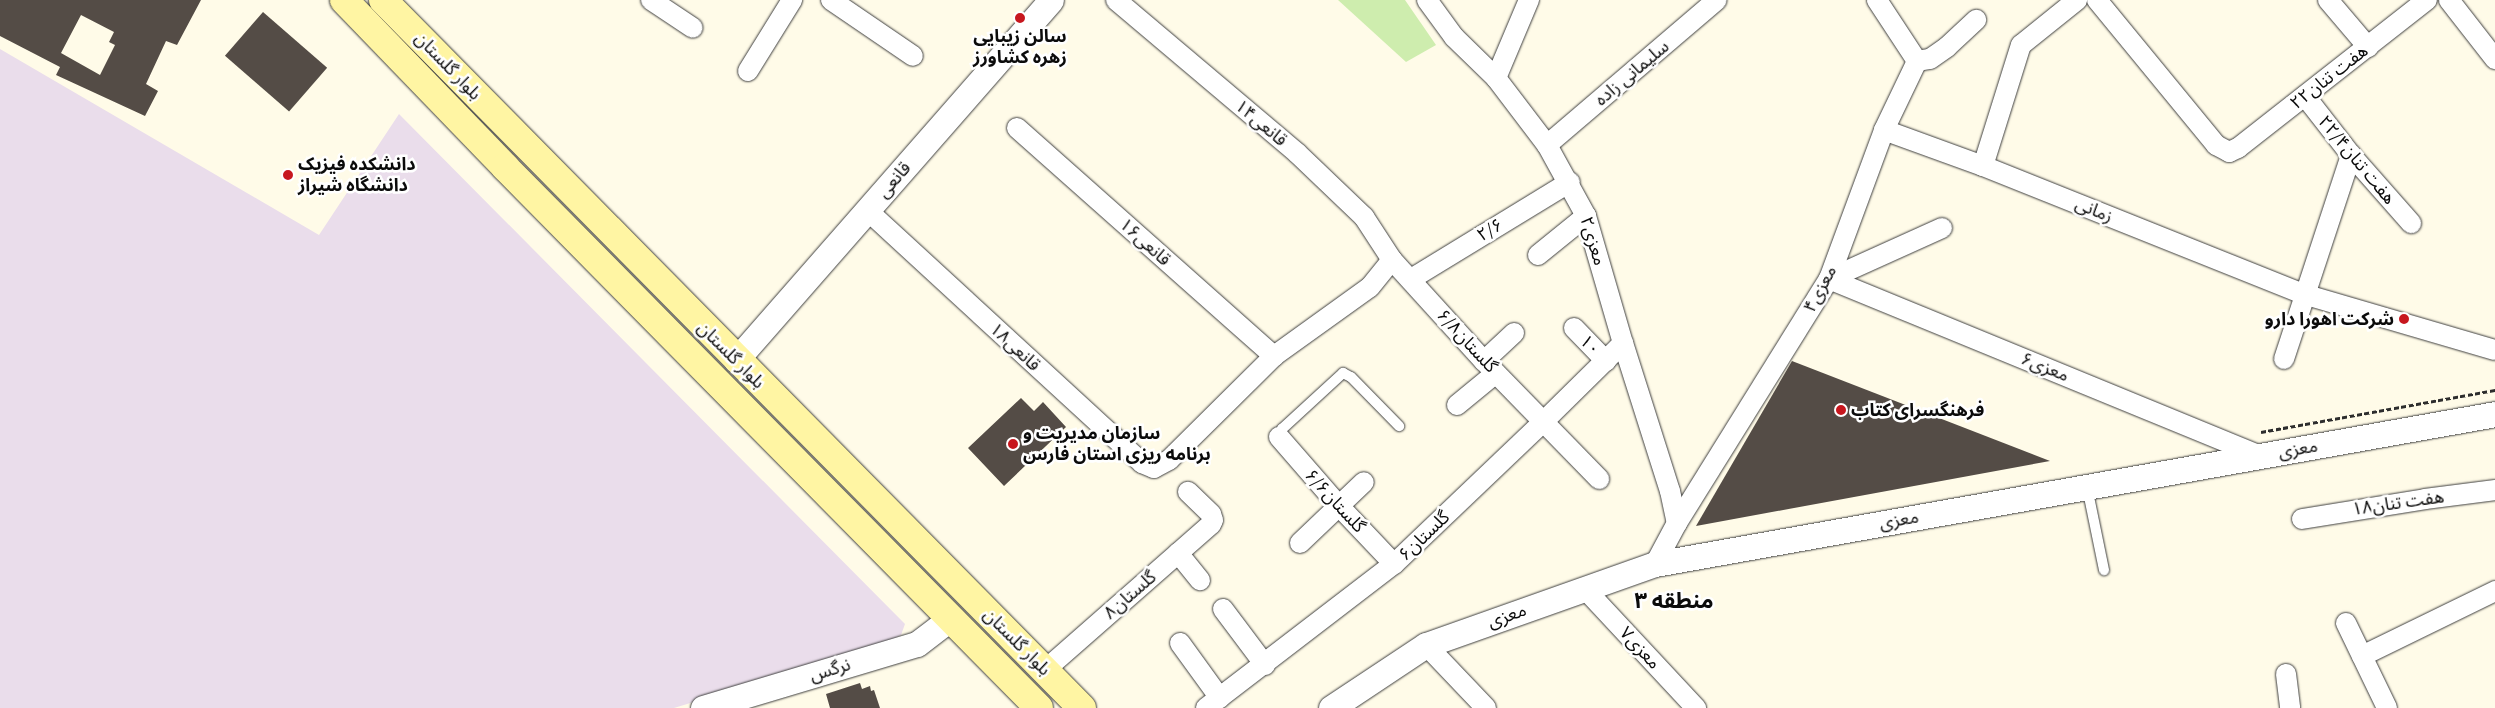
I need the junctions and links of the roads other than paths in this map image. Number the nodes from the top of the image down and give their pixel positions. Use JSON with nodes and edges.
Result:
{"nodes":[{"id":1,"x":344,"y":0,"type":"edge"},
{"id":2,"x":383,"y":0,"type":"edge"},
{"id":3,"x":651,"y":0,"type":"edge"},
{"id":4,"x":792,"y":0,"type":"edge"},
{"id":5,"x":831,"y":0,"type":"edge"},
{"id":6,"x":1051,"y":0,"type":"edge"},
{"id":7,"x":1116,"y":0,"type":"edge"},
{"id":8,"x":1427,"y":0,"type":"edge"},
{"id":9,"x":1717,"y":0,"type":"edge"},
{"id":10,"x":1877,"y":0,"type":"edge"},
{"id":11,"x":2077,"y":0,"type":"edge"},
{"id":12,"x":2097,"y":0,"type":"edge"},
{"id":13,"x":2328,"y":0,"type":"edge"},
{"id":14,"x":2427,"y":0,"type":"edge"},
{"id":15,"x":2449,"y":0,"type":"edge"},
{"id":16,"x":1527,"y":1,"type":"edge"},
{"id":17,"x":1976,"y":20,"type":"dead end"},
{"id":18,"x":694,"y":28,"type":"dead end"},
{"id":19,"x":2368,"y":47,"type":"junction"},
{"id":20,"x":913,"y":56,"type":"dead end"},
{"id":21,"x":2495,"y":59,"type":"edge"},
{"id":22,"x":1916,"y":61,"type":"junction"},
{"id":23,"x":748,"y":71,"type":"dead end"},
{"id":24,"x":1496,"y":78,"type":"junction"},
{"id":25,"x":2305,"y":96,"type":"junction"},
{"id":26,"x":1017,"y":128,"type":"dead end"},
{"id":27,"x":1884,"y":130,"type":"junction"},
{"id":28,"x":525,"y":145,"type":"junction"},
{"id":29,"x":1547,"y":145,"type":"junction"},
{"id":30,"x":2351,"y":155,"type":"junction"},
{"id":31,"x":1984,"y":166,"type":"junction"},
{"id":32,"x":505,"y":167,"type":"junction"},
{"id":33,"x":1570,"y":182,"type":"junction"},
{"id":34,"x":867,"y":210,"type":"junction"},
{"id":35,"x":1586,"y":216,"type":"junction"},
{"id":36,"x":2411,"y":223,"type":"dead end"},
{"id":37,"x":1942,"y":228,"type":"dead end"},
{"id":38,"x":1538,"y":255,"type":"dead end"},
{"id":39,"x":1392,"y":260,"type":"junction"},
{"id":40,"x":1411,"y":279,"type":"junction"},
{"id":41,"x":1829,"y":279,"type":"junction"},
{"id":42,"x":2303,"y":294,"type":"junction"},
{"id":43,"x":1574,"y":328,"type":"dead end"},
{"id":44,"x":1514,"y":333,"type":"dead end"},
{"id":45,"x":1622,"y":343,"type":"junction"},
{"id":46,"x":2495,"y":350,"type":"edge"},
{"id":47,"x":1274,"y":356,"type":"junction"},
{"id":48,"x":2284,"y":359,"type":"dead end"},
{"id":49,"x":736,"y":360,"type":"junction"},
{"id":50,"x":1606,"y":361,"type":"junction"},
{"id":51,"x":1490,"y":367,"type":"junction"},
{"id":52,"x":1457,"y":405,"type":"dead end"},
{"id":53,"x":2495,"y":414,"type":"edge"},
{"id":54,"x":1544,"y":421,"type":"junction"},
{"id":55,"x":1399,"y":426,"type":"dead end"},
{"id":56,"x":1279,"y":437,"type":"joint"},
{"id":57,"x":2261,"y":456,"type":"junction"},
{"id":58,"x":1599,"y":479,"type":"dead end"},
{"id":59,"x":1364,"y":482,"type":"dead end"},
{"id":60,"x":2087,"y":487,"type":"junction"},
{"id":61,"x":2495,"y":490,"type":"edge"},
{"id":62,"x":1188,"y":492,"type":"dead end"},
{"id":63,"x":1339,"y":506,"type":"junction"},
{"id":64,"x":2302,"y":519,"type":"dead end"},
{"id":65,"x":1677,"y":523,"type":"junction"},
{"id":66,"x":1300,"y":543,"type":"dead end"},
{"id":67,"x":1178,"y":553,"type":"junction"},
{"id":68,"x":1394,"y":564,"type":"junction"},
{"id":69,"x":1655,"y":564,"type":"junction"},
{"id":70,"x":2104,"y":570,"type":"dead end"},
{"id":71,"x":1200,"y":580,"type":"dead end"},
{"id":72,"x":1585,"y":589,"type":"junction"},
{"id":73,"x":2495,"y":591,"type":"edge"},
{"id":74,"x":1223,"y":609,"type":"dead end"},
{"id":75,"x":951,"y":618,"type":"junction"},
{"id":76,"x":2346,"y":623,"type":"dead end"},
{"id":77,"x":1180,"y":643,"type":"dead end"},
{"id":78,"x":1426,"y":645,"type":"junction"},
{"id":79,"x":2362,"y":656,"type":"junction"},
{"id":80,"x":1265,"y":665,"type":"junction"},
{"id":81,"x":1045,"y":670,"type":"junction"},
{"id":82,"x":2286,"y":674,"type":"dead end"},
{"id":83,"x":1213,"y":703,"type":"edge"},
{"id":84,"x":703,"y":708,"type":"edge"},
{"id":85,"x":1039,"y":708,"type":"edge"},
{"id":86,"x":1082,"y":708,"type":"edge"},
{"id":87,"x":1331,"y":708,"type":"edge"},
{"id":88,"x":1486,"y":708,"type":"edge"},
{"id":89,"x":1696,"y":708,"type":"edge"},
{"id":90,"x":2290,"y":708,"type":"edge"},
{"id":91,"x":2386,"y":708,"type":"edge"}],
"edges":[{"from":1,"to":32,"type":"main road","name":"بلوار گلستان"},
{"from":2,"to":28,"type":"main road","name":"بلوار گلستان"},
{"from":3,"to":18,"type":"street"},
{"from":4,"to":23,"type":"street"},
{"from":5,"to":20,"type":"street"},
{"from":6,"to":34,"type":"street","name":"قانعی"},
{"from":7,"to":39,"type":"street","name":"۱۴قانعی"},
{"from":8,"to":24,"type":"street","name":"۲معزی"},
{"from":9,"to":29,"type":"street","name":"سلیمانی زاده"},
{"from":10,"to":22,"type":"street"},
{"from":11,"to":31,"type":"street"},
{"from":12,"to":25,"type":"street","name":"۲۲هفت تنان"},
{"from":13,"to":19,"type":"street"},
{"from":14,"to":19,"type":"street","name":"۲۲هفت تنان"},
{"from":15,"to":21,"type":"street"},
{"from":16,"to":24,"type":"street"},
{"from":17,"to":22,"type":"street"},
{"from":19,"to":25,"type":"street","name":"۲۲هفت تنان"},
{"from":22,"to":27,"type":"street","name":"۴معزی"},
{"from":24,"to":29,"type":"street","name":"۲معزی"},
{"from":25,"to":30,"type":"street","name":"۲۲/۴هفت تنان"},
{"from":26,"to":47,"type":"street","name":"۱۶قانعی"},
{"from":27,"to":31,"type":"street","name":"زمانی"},
{"from":27,"to":41,"type":"street","name":"۴معزی"},
{"from":28,"to":32,"type":"main road"},
{"from":28,"to":49,"type":"main road","name":"بلوار گلستان"},
{"from":29,"to":33,"type":"street","name":"۲معزی"},
{"from":30,"to":36,"type":"street","name":"۲۲/۴هفت تنان"},
{"from":30,"to":42,"type":"street"},
{"from":31,"to":42,"type":"street","name":"زمانی"},
{"from":32,"to":75,"type":"main road","name":"بلوار گلستان"},
{"from":33,"to":35,"type":"street","name":"۲معزی"},
{"from":33,"to":40,"type":"street","name":"۲/۶"},
{"from":34,"to":47,"type":"street","name":"۱۸قانعی"},
{"from":34,"to":49,"type":"street","name":"قانعی"},
{"from":35,"to":38,"type":"street"},
{"from":35,"to":45,"type":"street","name":"۲معزی"},
{"from":37,"to":41,"type":"street"},
{"from":39,"to":40,"type":"street","name":"۶/۸گلستان"},
{"from":39,"to":47,"type":"street"},
{"from":40,"to":51,"type":"street","name":"۶/۸گلستان"},
{"from":41,"to":57,"type":"street","name":"۶معزی"},
{"from":41,"to":65,"type":"street","name":"۴معزی"},
{"from":42,"to":46,"type":"street","name":"زمانی"},
{"from":42,"to":48,"type":"street"},
{"from":43,"to":50,"type":"street","name":"۱۰"},
{"from":44,"to":51,"type":"street"},
{"from":45,"to":50,"type":"street","name":"گلستان۶"},
{"from":45,"to":65,"type":"street","name":"۲معزی"},
{"from":49,"to":81,"type":"main road","name":"بلوار گلستان"},
{"from":50,"to":54,"type":"street","name":"گلستان۶"},
{"from":51,"to":52,"type":"street"},
{"from":51,"to":54,"type":"street","name":"۶/۸گلستان"},
{"from":53,"to":57,"type":"street","name":"معزی"},
{"from":54,"to":58,"type":"street","name":"۶/۸گلستان"},
{"from":54,"to":68,"type":"street","name":"گلستان۶"},
{"from":55,"to":56,"type":"lane"},
{"from":56,"to":63,"type":"street","name":"۶/۶گلستان"},
{"from":57,"to":60,"type":"street","name":"معزی"},
{"from":59,"to":63,"type":"street"},
{"from":60,"to":69,"type":"street","name":"معزی"},
{"from":60,"to":70,"type":"lane"},
{"from":61,"to":64,"type":"street","name":"هفت تنان۱۸"},
{"from":62,"to":67,"type":"street","name":"گلستان۸"},
{"from":63,"to":66,"type":"street"},
{"from":63,"to":68,"type":"street","name":"۶/۶گلستان"},
{"from":65,"to":69,"type":"street","name":"۴معزی"},
{"from":67,"to":71,"type":"street"},
{"from":67,"to":81,"type":"street","name":"گلستان۸"},
{"from":68,"to":80,"type":"street","name":"گلستان۶"},
{"from":69,"to":72,"type":"street","name":"معزی"},
{"from":72,"to":78,"type":"street","name":"معزی"},
{"from":72,"to":89,"type":"street","name":"۷معزی"},
{"from":73,"to":79,"type":"street"},
{"from":74,"to":80,"type":"street"},
{"from":75,"to":84,"type":"street","name":"نرگس"},
{"from":75,"to":85,"type":"main road","name":"بلوار گلستان"},
{"from":76,"to":79,"type":"street"},
{"from":77,"to":83,"type":"street"},
{"from":78,"to":87,"type":"street","name":"معزی"},
{"from":78,"to":88,"type":"street"},
{"from":79,"to":91,"type":"street"},
{"from":80,"to":83,"type":"street","name":"گلستان۶"},
{"from":81,"to":86,"type":"main road","name":"بلوار گلستان"},
{"from":82,"to":90,"type":"street"}]}
